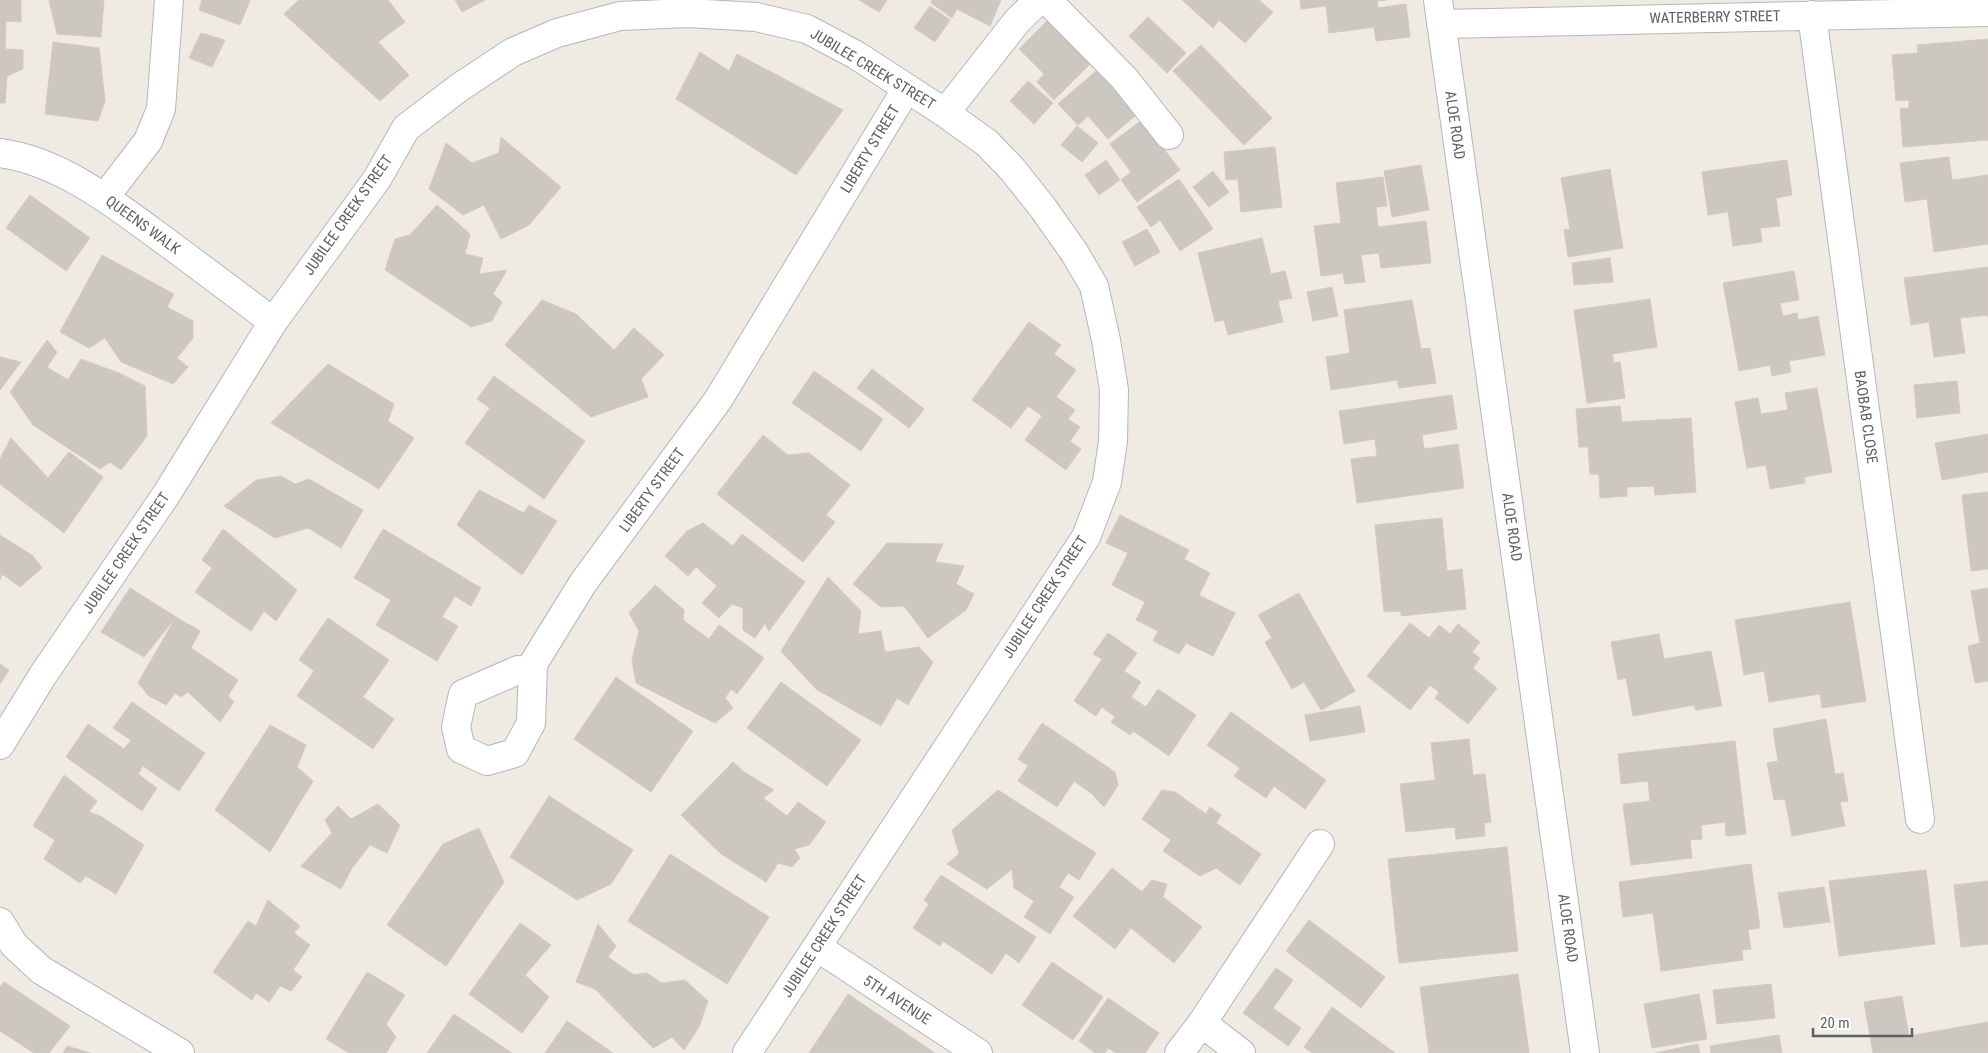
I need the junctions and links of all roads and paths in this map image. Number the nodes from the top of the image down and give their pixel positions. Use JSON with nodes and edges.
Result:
{"nodes":[{"id":1,"x":169,"y":0,"type":"edge"},
{"id":2,"x":1039,"y":0,"type":"edge"},
{"id":3,"x":1047,"y":0,"type":"edge"},
{"id":4,"x":1440,"y":12,"type":"edge"},
{"id":5,"x":1988,"y":12,"type":"edge"},
{"id":6,"x":1812,"y":14,"type":"junction"},
{"id":7,"x":907,"y":88,"type":"junction"},
{"id":8,"x":945,"y":113,"type":"junction"},
{"id":9,"x":1169,"y":135,"type":"dead end"},
{"id":10,"x":0,"y":153,"type":"edge"},
{"id":11,"x":105,"y":197,"type":"junction"},
{"id":12,"x":273,"y":322,"type":"junction"},
{"id":13,"x":518,"y":670,"type":"dead end"},
{"id":14,"x":0,"y":745,"type":"edge"},
{"id":15,"x":1920,"y":819,"type":"dead end"},
{"id":16,"x":1320,"y":844,"type":"dead end"},
{"id":17,"x":0,"y":922,"type":"edge"},
{"id":18,"x":817,"y":947,"type":"junction"},
{"id":19,"x":1202,"y":1022,"type":"junction"},
{"id":20,"x":180,"y":1053,"type":"edge"},
{"id":21,"x":746,"y":1053,"type":"edge"},
{"id":22,"x":978,"y":1053,"type":"edge"},
{"id":23,"x":1179,"y":1053,"type":"edge"},
{"id":24,"x":1241,"y":1053,"type":"edge"},
{"id":25,"x":1585,"y":1053,"type":"edge"}],
"edges":[{"from":1,"to":11,"type":"street"},
{"from":2,"to":8,"type":"street"},
{"from":3,"to":9,"type":"street"},
{"from":4,"to":6,"type":"street","name":"WATERBERRY STREET"},
{"from":4,"to":25,"type":"street","name":"ALOE ROAD"},
{"from":5,"to":6,"type":"street","name":"WATERBERRY STREET"},
{"from":6,"to":15,"type":"street","name":"BAOBAB CLOSE"},
{"from":7,"to":8,"type":"street","name":"JUBILEE CREEK STREET"},
{"from":7,"to":12,"type":"street","name":"JUBILEE CREEK STREET"},
{"from":7,"to":13,"type":"street","name":"LIBERTY STREET"},
{"from":8,"to":18,"type":"street","name":"JUBILEE CREEK STREET"},
{"from":10,"to":11,"type":"street","name":"QUEENS WALK"},
{"from":11,"to":12,"type":"street","name":"QUEENS WALK"},
{"from":12,"to":14,"type":"street","name":"JUBILEE CREEK STREET"},
{"from":16,"to":19,"type":"street"},
{"from":17,"to":20,"type":"street"},
{"from":18,"to":21,"type":"street","name":"JUBILEE CREEK STREET"},
{"from":18,"to":22,"type":"street","name":"5TH AVENUE"},
{"from":19,"to":23,"type":"street"},
{"from":19,"to":24,"type":"street"}]}
